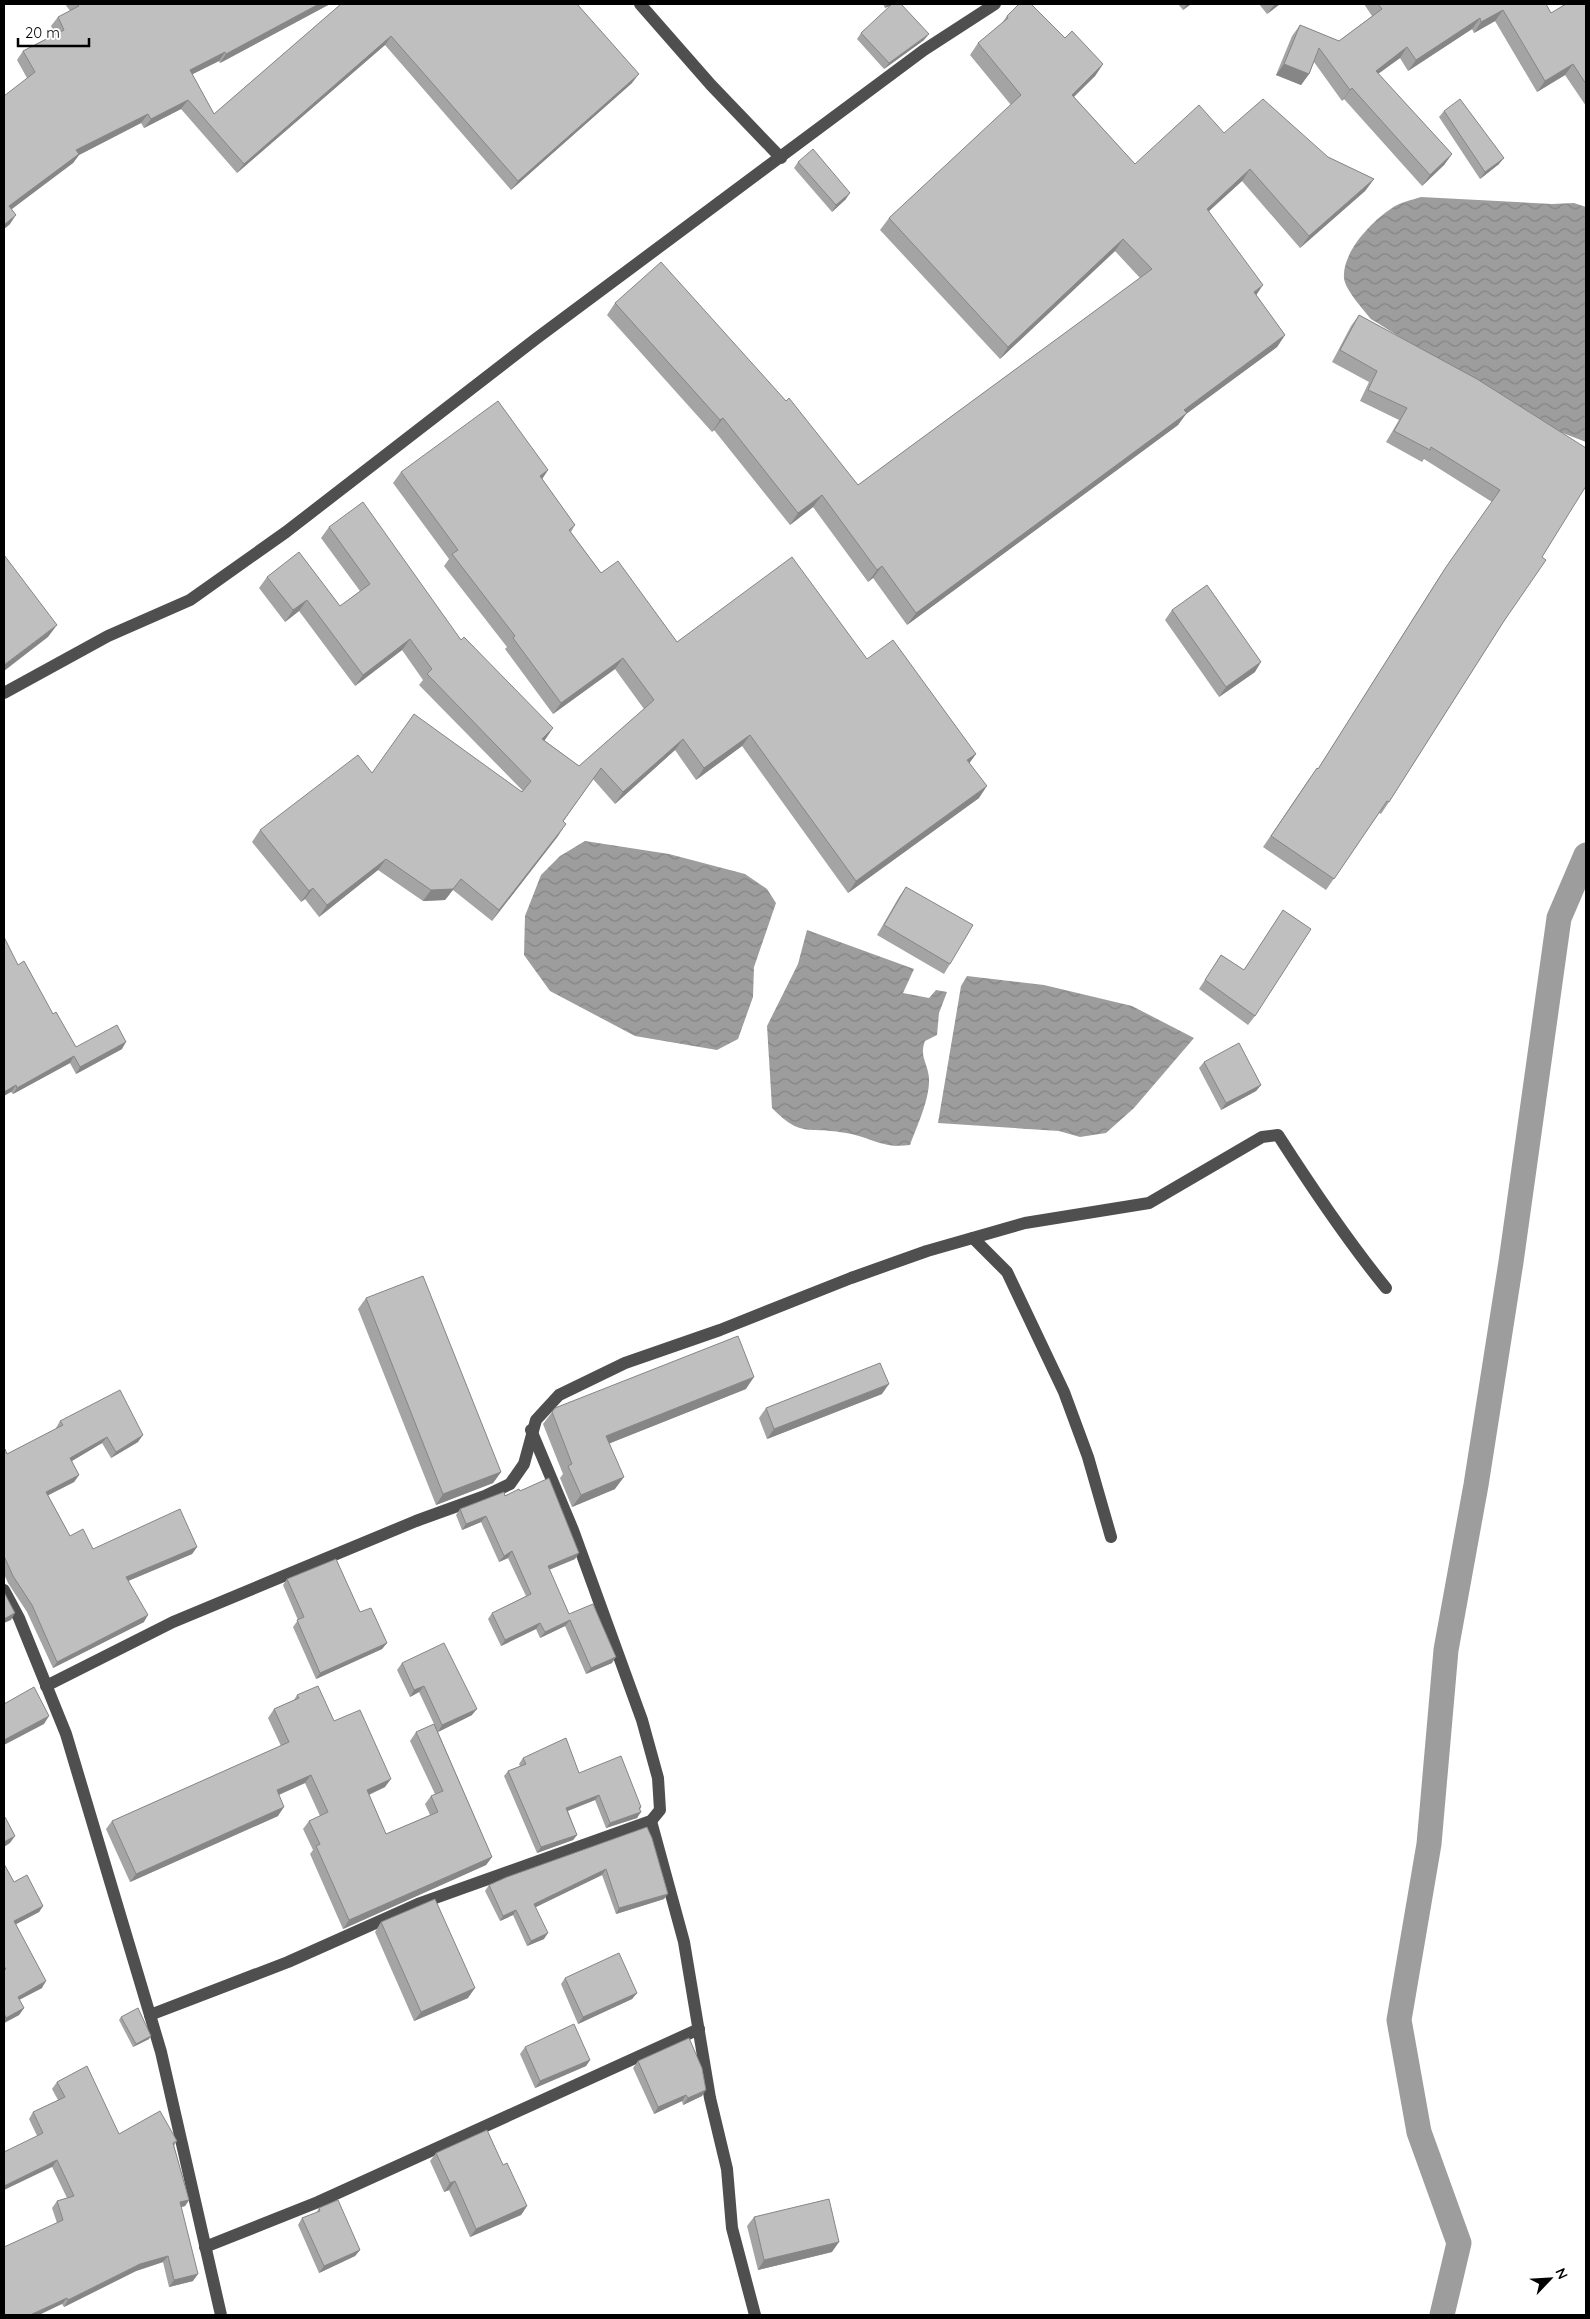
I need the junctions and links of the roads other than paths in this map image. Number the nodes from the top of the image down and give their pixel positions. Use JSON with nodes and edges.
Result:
{"nodes":[{"id":1,"x":640,"y":4,"type":"edge"},
{"id":2,"x":995,"y":4,"type":"edge"},
{"id":3,"x":781,"y":158,"type":"junction"},
{"id":4,"x":4,"y":693,"type":"edge"},
{"id":5,"x":973,"y":1238,"type":"junction"},
{"id":6,"x":1386,"y":1288,"type":"dead end"},
{"id":7,"x":531,"y":1430,"type":"junction"},
{"id":8,"x":1111,"y":1537,"type":"dead end"},
{"id":9,"x":4,"y":1590,"type":"edge"},
{"id":10,"x":46,"y":1686,"type":"junction"},
{"id":11,"x":651,"y":1822,"type":"junction"},
{"id":12,"x":150,"y":2015,"type":"junction"},
{"id":13,"x":699,"y":2029,"type":"junction"},
{"id":14,"x":205,"y":2246,"type":"junction"},
{"id":15,"x":221,"y":2315,"type":"edge"},
{"id":16,"x":755,"y":2315,"type":"edge"}],
"edges":[{"from":1,"to":3,"type":"street"},
{"from":2,"to":3,"type":"street"},
{"from":3,"to":4,"type":"street"},
{"from":5,"to":6,"type":"street"},
{"from":5,"to":7,"type":"street"},
{"from":5,"to":8,"type":"street"},
{"from":7,"to":10,"type":"street"},
{"from":7,"to":11,"type":"street"},
{"from":9,"to":10,"type":"street"},
{"from":10,"to":12,"type":"street"},
{"from":11,"to":12,"type":"street"},
{"from":11,"to":13,"type":"street"},
{"from":12,"to":14,"type":"street"},
{"from":13,"to":14,"type":"street"},
{"from":13,"to":16,"type":"street"},
{"from":14,"to":15,"type":"street"}]}
